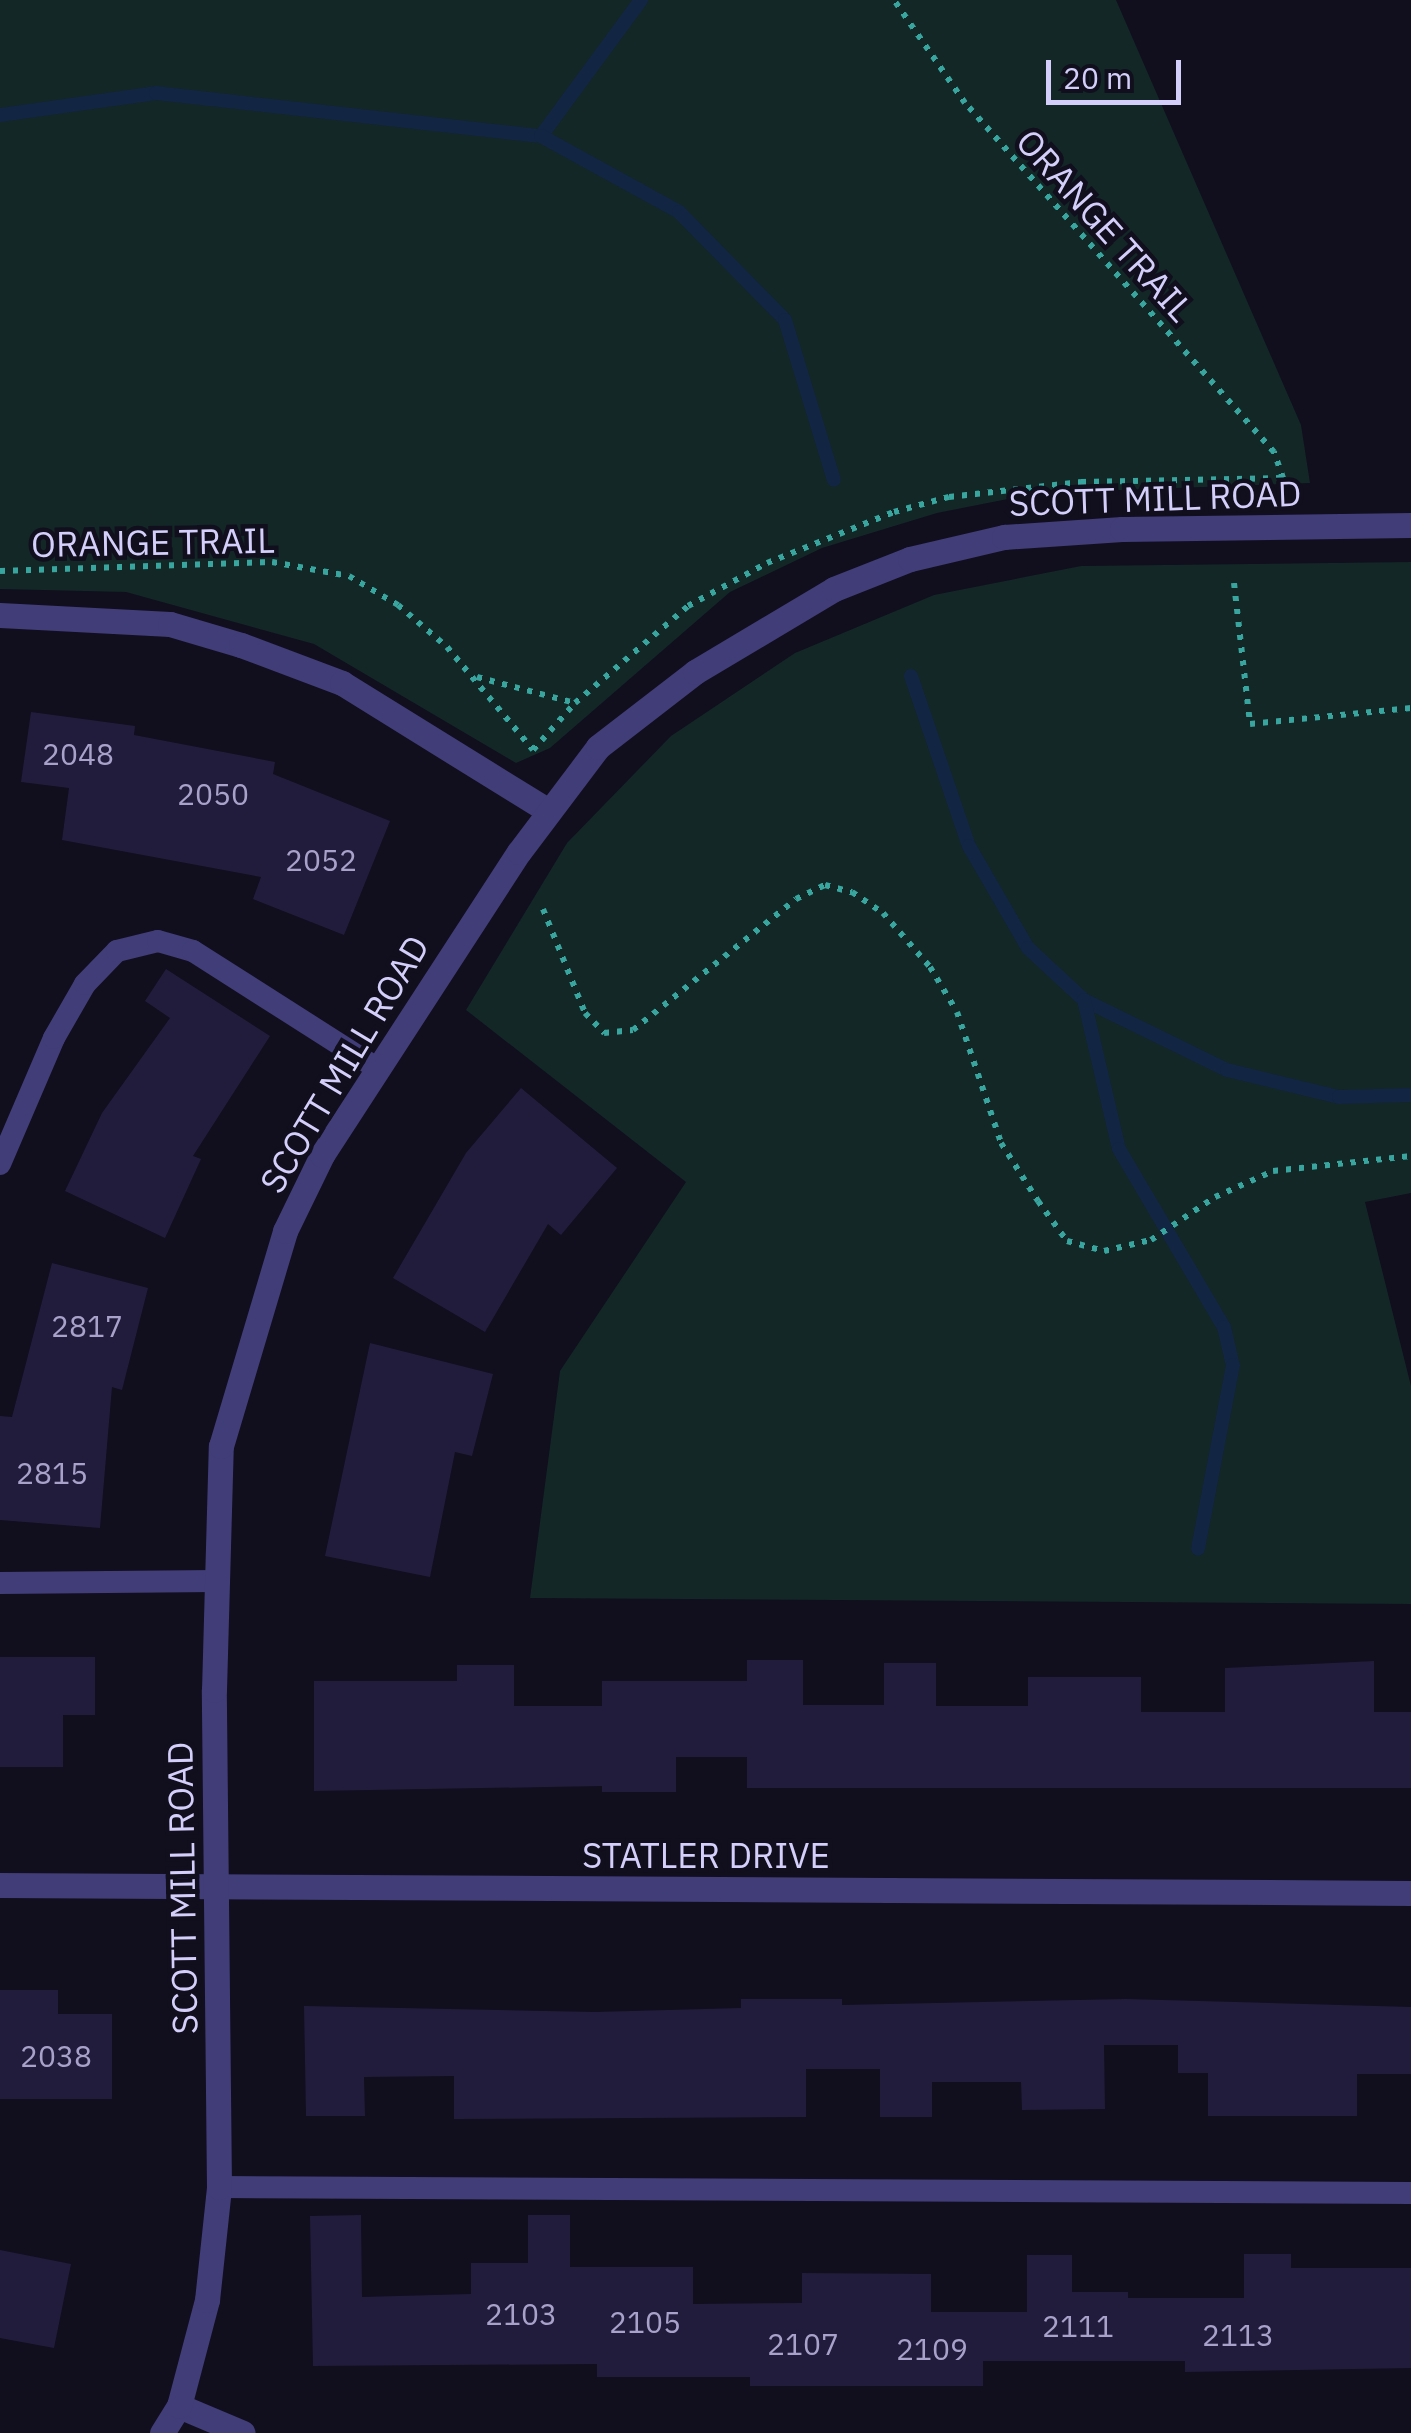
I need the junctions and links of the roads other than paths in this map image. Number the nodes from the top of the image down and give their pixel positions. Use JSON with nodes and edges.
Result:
{"nodes":[{"id":1,"x":1411,"y":525,"type":"edge"},
{"id":2,"x":0,"y":616,"type":"edge"},
{"id":3,"x":547,"y":810,"type":"junction"},
{"id":4,"x":378,"y":1068,"type":"junction"},
{"id":5,"x":0,"y":1164,"type":"edge"},
{"id":6,"x":216,"y":1581,"type":"junction"},
{"id":7,"x":0,"y":1583,"type":"edge"},
{"id":8,"x":0,"y":1886,"type":"edge"},
{"id":9,"x":218,"y":1886,"type":"junction"},
{"id":10,"x":1411,"y":1893,"type":"edge"},
{"id":11,"x":219,"y":2187,"type":"junction"},
{"id":12,"x":1411,"y":2192,"type":"edge"},
{"id":13,"x":179,"y":2406,"type":"junction"},
{"id":14,"x":162,"y":2433,"type":"edge"},
{"id":15,"x":243,"y":2433,"type":"edge"}],
"edges":[{"from":1,"to":3,"type":"street","name":"SCOTT MILL ROAD"},
{"from":2,"to":3,"type":"street"},
{"from":3,"to":4,"type":"street","name":"SCOTT MILL ROAD"},
{"from":4,"to":5,"type":"lane"},
{"from":4,"to":6,"type":"street","name":"SCOTT MILL ROAD"},
{"from":6,"to":7,"type":"lane"},
{"from":6,"to":9,"type":"street","name":"SCOTT MILL ROAD"},
{"from":8,"to":9,"type":"street","name":"STATLER DRIVE"},
{"from":9,"to":10,"type":"street","name":"STATLER DRIVE"},
{"from":9,"to":11,"type":"street","name":"SCOTT MILL ROAD"},
{"from":11,"to":12,"type":"lane"},
{"from":11,"to":13,"type":"street","name":"SCOTT MILL ROAD"},
{"from":13,"to":14,"type":"street","name":"SCOTT MILL ROAD"},
{"from":13,"to":15,"type":"street"}]}
